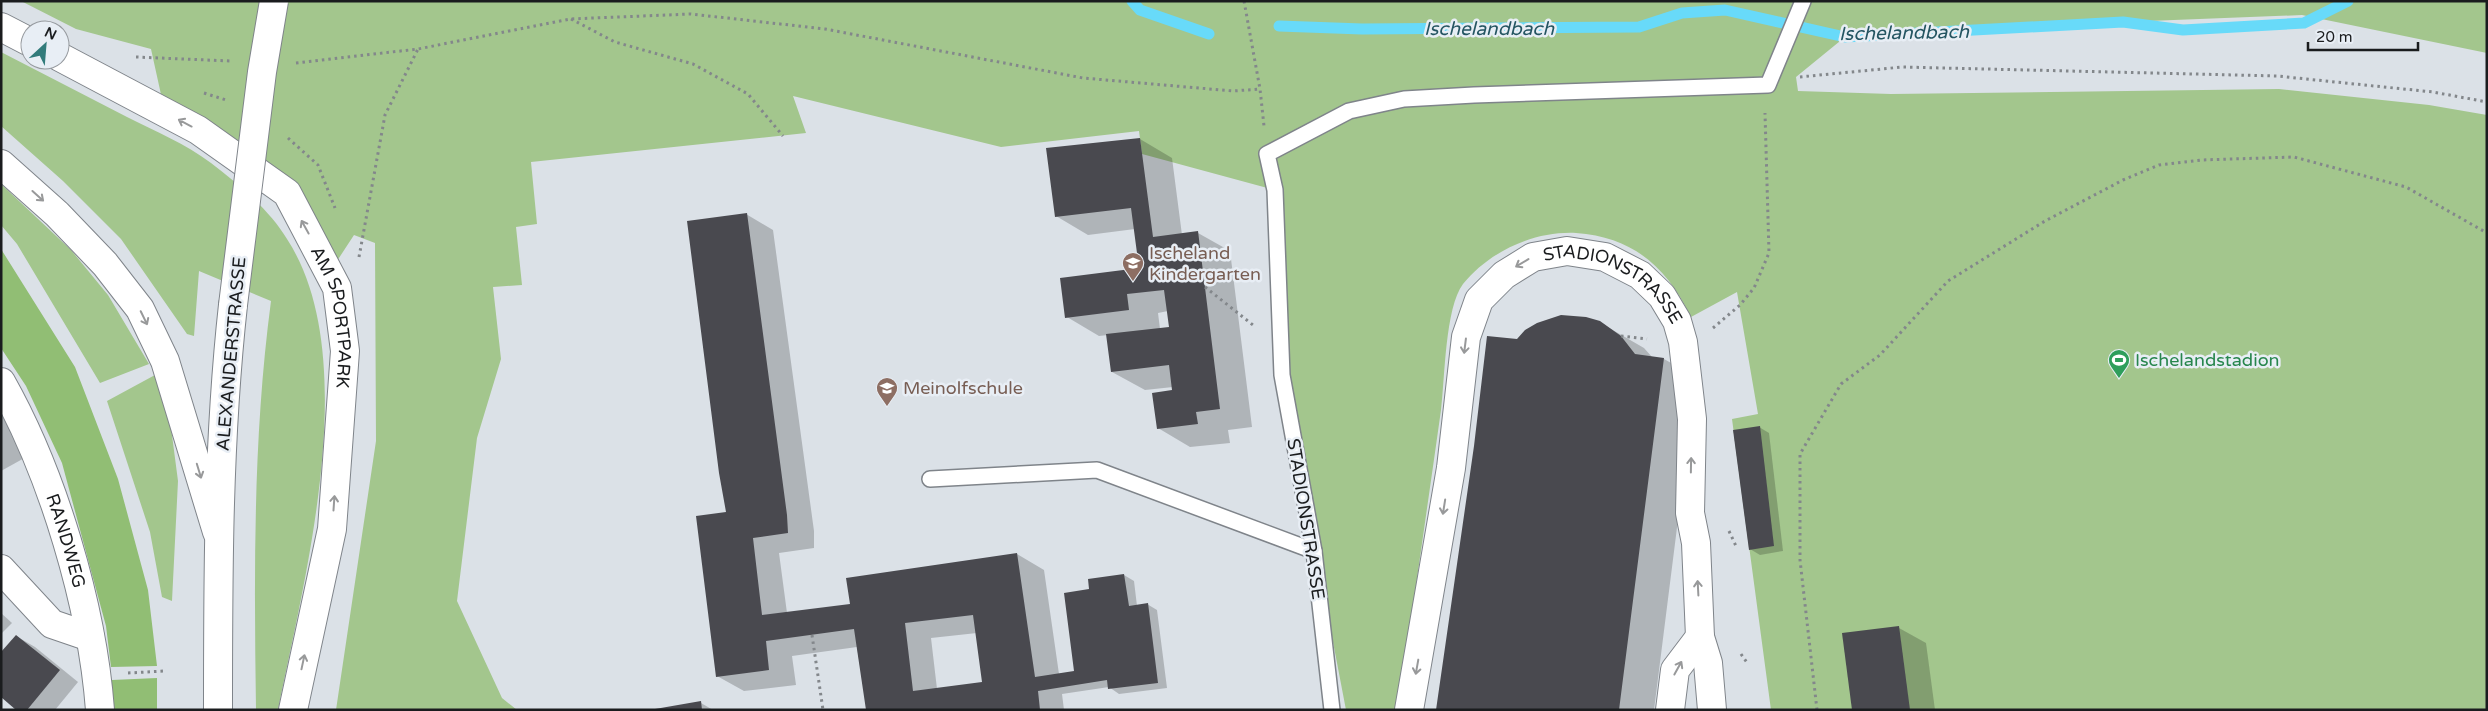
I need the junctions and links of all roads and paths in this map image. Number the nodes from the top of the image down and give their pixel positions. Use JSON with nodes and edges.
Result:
{"nodes":[{"id":1,"x":274,"y":1,"type":"edge"},
{"id":2,"x":1244,"y":1,"type":"edge"},
{"id":3,"x":1802,"y":3,"type":"edge"},
{"id":4,"x":570,"y":19,"type":"junction"},
{"id":5,"x":1,"y":28,"type":"edge"},
{"id":6,"x":20,"y":37,"type":"edge"},
{"id":7,"x":418,"y":49,"type":"junction"},
{"id":8,"x":131,"y":56,"type":"dead end"},
{"id":9,"x":238,"y":61,"type":"dead end"},
{"id":10,"x":70,"y":62,"type":"edge"},
{"id":11,"x":288,"y":63,"type":"dead end"},
{"id":12,"x":1768,"y":85,"type":"junction"},
{"id":13,"x":1260,"y":89,"type":"junction"},
{"id":14,"x":2487,"y":102,"type":"edge"},
{"id":15,"x":783,"y":136,"type":"dead end"},
{"id":16,"x":1266,"y":154,"type":"junction"},
{"id":17,"x":1,"y":164,"type":"edge"},
{"id":18,"x":2487,"y":233,"type":"edge"},
{"id":19,"x":1205,"y":287,"type":"dead end"},
{"id":20,"x":337,"y":288,"type":"junction"},
{"id":21,"x":1280,"y":324,"type":"junction"},
{"id":22,"x":1683,"y":342,"type":"junction"},
{"id":23,"x":1,"y":382,"type":"edge"},
{"id":24,"x":930,"y":479,"type":"dead end"},
{"id":25,"x":217,"y":532,"type":"junction"},
{"id":26,"x":1314,"y":551,"type":"junction"},
{"id":27,"x":1,"y":569,"type":"edge"},
{"id":28,"x":812,"y":635,"type":"dead end"},
{"id":29,"x":90,"y":637,"type":"junction"},
{"id":30,"x":1700,"y":637,"type":"junction"},
{"id":31,"x":165,"y":671,"type":"dead end"},
{"id":32,"x":118,"y":673,"type":"dead end"},
{"id":33,"x":100,"y":710,"type":"edge"},
{"id":34,"x":218,"y":710,"type":"edge"},
{"id":35,"x":293,"y":710,"type":"edge"},
{"id":36,"x":822,"y":710,"type":"edge"},
{"id":37,"x":1332,"y":710,"type":"edge"},
{"id":38,"x":1409,"y":710,"type":"edge"},
{"id":39,"x":1670,"y":710,"type":"edge"},
{"id":40,"x":1712,"y":710,"type":"edge"},
{"id":41,"x":1817,"y":710,"type":"edge"}],
"edges":[{"from":1,"to":25,"type":"street","name":"ALEXANDERSTRASSE","bridge":true},
{"from":2,"to":13,"type":"path"},
{"from":3,"to":12,"type":"lane"},
{"from":4,"to":7,"type":"path"},
{"from":4,"to":13,"type":"path"},
{"from":4,"to":15,"type":"path"},
{"from":5,"to":6,"type":"street"},
{"from":7,"to":11,"type":"path"},
{"from":7,"to":20,"type":"path"},
{"from":8,"to":9,"type":"path"},
{"from":20,"to":10,"type":"street","name":"AM SPORTPARK","one_way":true},
{"from":12,"to":14,"type":"path"},
{"from":12,"to":16,"type":"lane"},
{"from":12,"to":22,"type":"path"},
{"from":13,"to":16,"type":"path"},
{"from":16,"to":21,"type":"lane","name":"STADIONSTRASSE"},
{"from":17,"to":25,"type":"street","one_way":true},
{"from":18,"to":41,"type":"path"},
{"from":19,"to":21,"type":"path"},
{"from":35,"to":20,"type":"street","name":"AM SPORTPARK","one_way":true},
{"from":21,"to":26,"type":"lane","name":"STADIONSTRASSE"},
{"from":30,"to":22,"type":"street","name":"STADIONSTRASSE","one_way":true},
{"from":22,"to":38,"type":"street","name":"STADIONSTRASSE","one_way":true},
{"from":23,"to":29,"type":"street","name":"RANDWEG"},
{"from":24,"to":26,"type":"lane"},
{"from":25,"to":34,"type":"street","name":"ALEXANDERSTRASSE"},
{"from":26,"to":37,"type":"lane","name":"STADIONSTRASSE"},
{"from":27,"to":29,"type":"street"},
{"from":28,"to":36,"type":"path"},
{"from":29,"to":33,"type":"street","name":"RANDWEG"},
{"from":39,"to":30,"type":"street","one_way":true},
{"from":30,"to":40,"type":"street","name":"STADIONSTRASSE"},
{"from":31,"to":32,"type":"path"}]}
